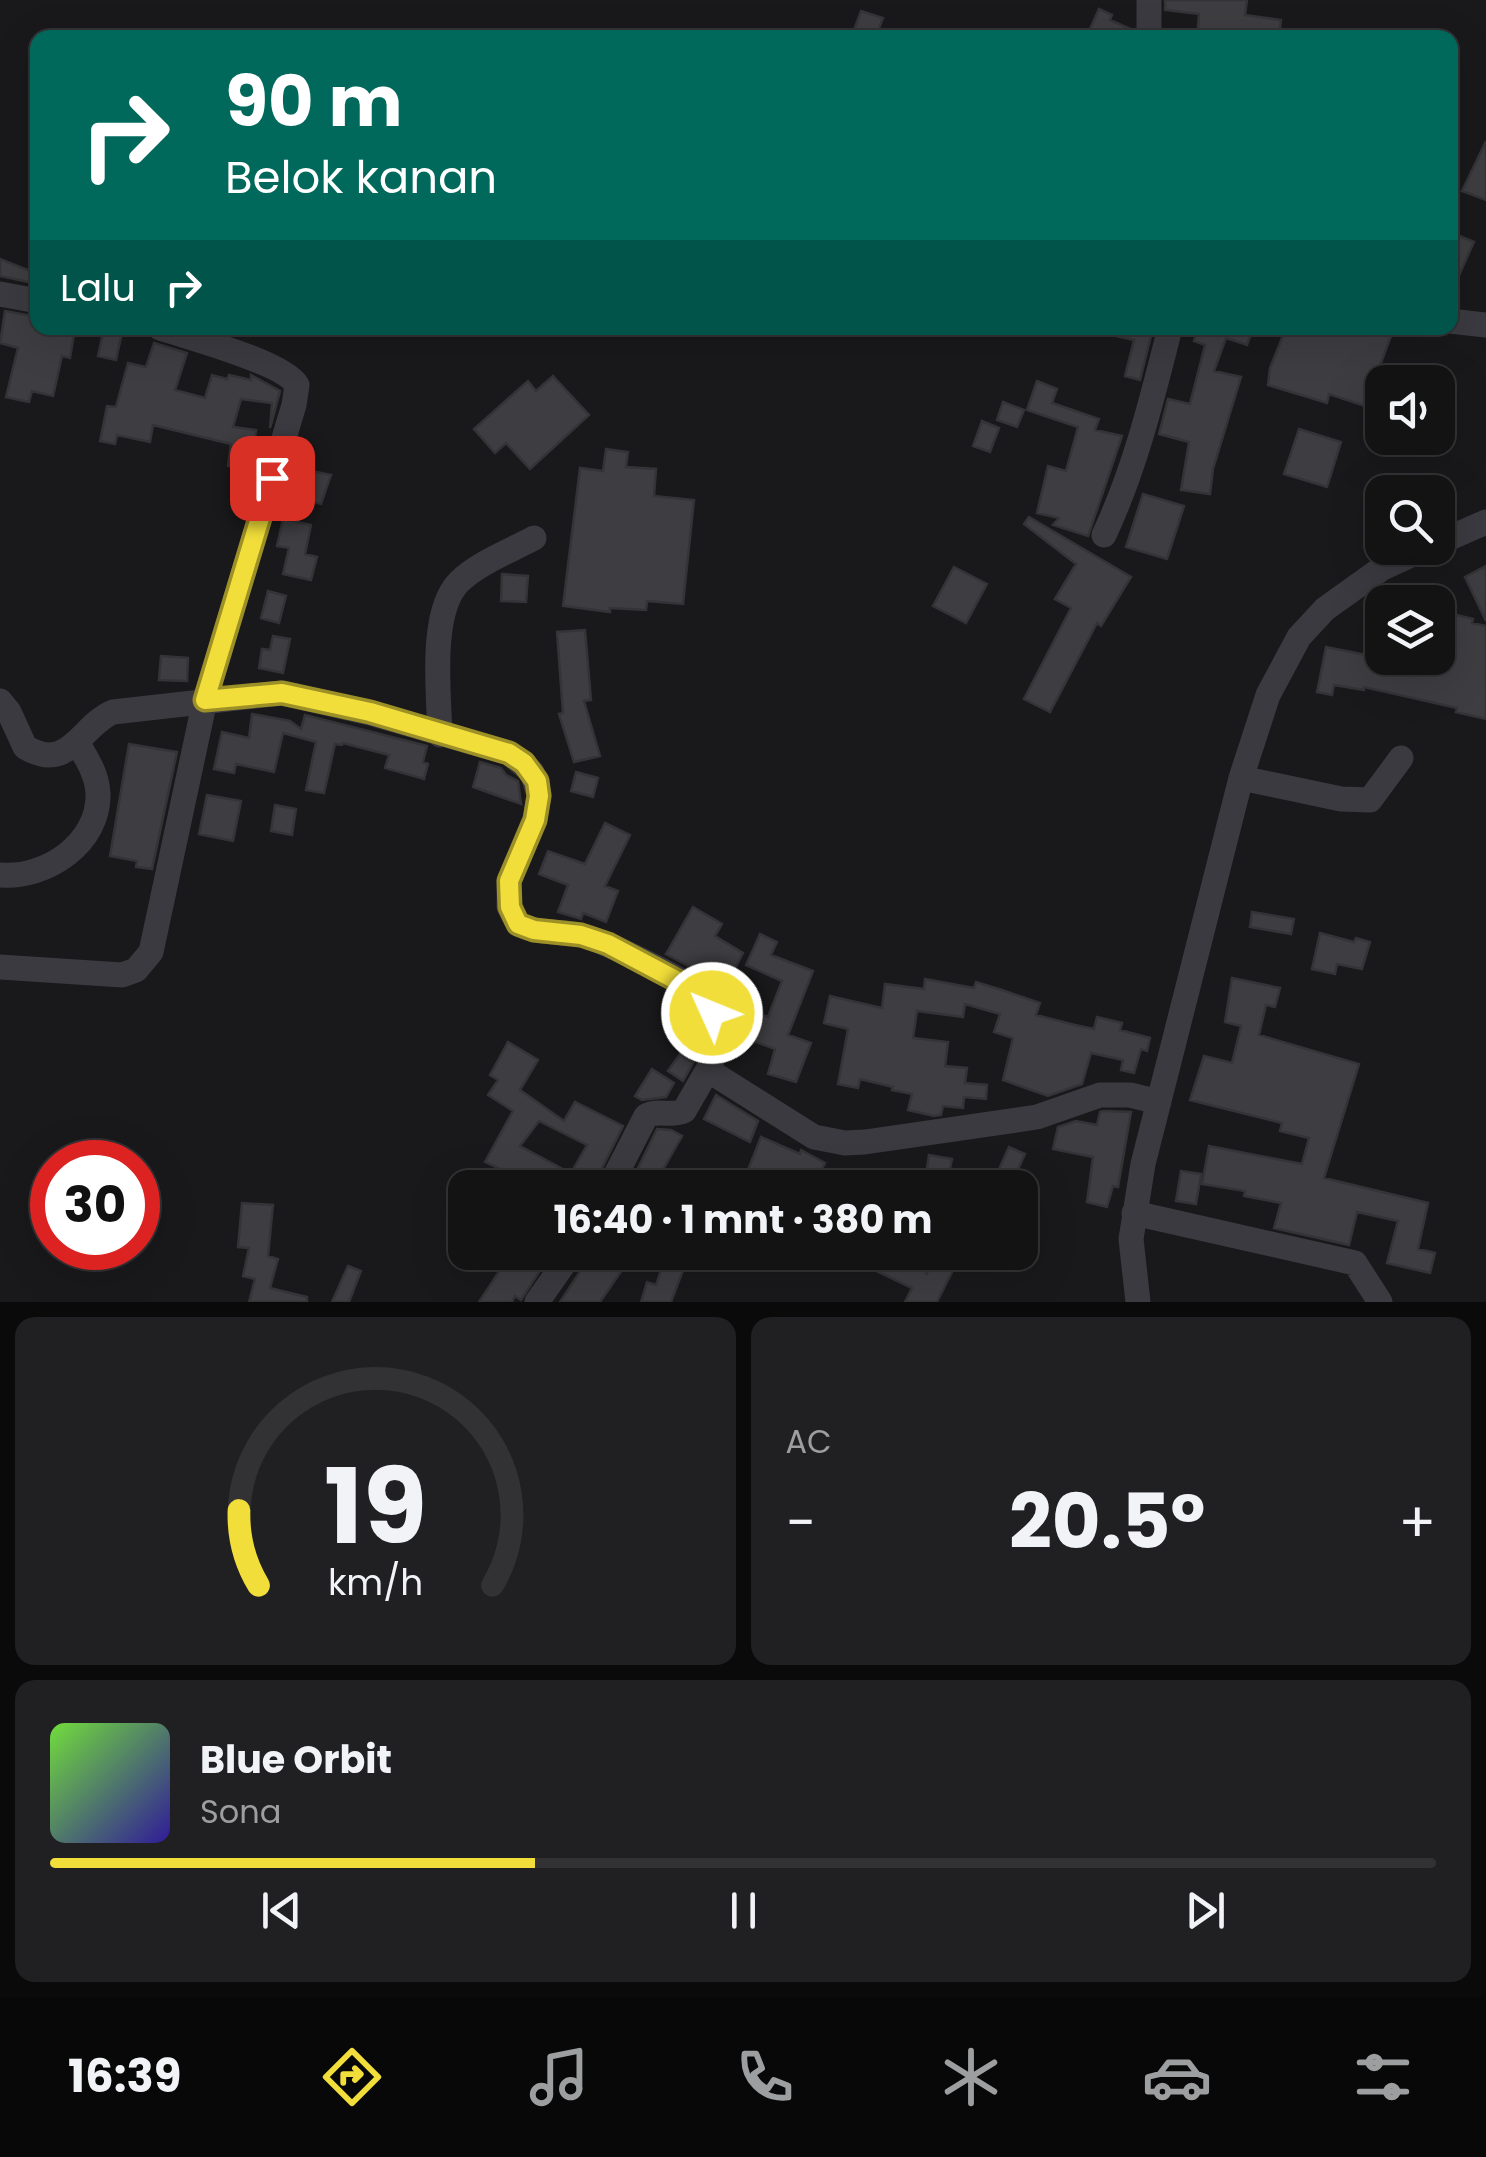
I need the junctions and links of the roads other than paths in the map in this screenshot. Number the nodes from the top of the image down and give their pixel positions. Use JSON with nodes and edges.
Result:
{"nodes":[{"id":1,"x":1149,"y":0,"type":"edge"},
{"id":2,"x":1149,"y":30,"type":"edge"},
{"id":3,"x":0,"y":294,"type":"edge"},
{"id":4,"x":30,"y":300,"type":"edge"},
{"id":5,"x":1458,"y":322,"type":"edge"},
{"id":6,"x":1486,"y":325,"type":"edge"},
{"id":7,"x":181,"y":335,"type":"edge"},
{"id":8,"x":1168,"y":335,"type":"edge"},
{"id":9,"x":1486,"y":522,"type":"edge"},
{"id":10,"x":1455,"y":535,"type":"edge"},
{"id":11,"x":1104,"y":536,"type":"dead end"},
{"id":12,"x":534,"y":538,"type":"dead end"},
{"id":13,"x":1393,"y":565,"type":"edge"},
{"id":14,"x":205,"y":700,"type":"junction"},
{"id":15,"x":0,"y":701,"type":"edge"},
{"id":16,"x":440,"y":734,"type":"junction"},
{"id":17,"x":77,"y":742,"type":"junction"},
{"id":18,"x":1401,"y":758,"type":"dead end"},
{"id":19,"x":1241,"y":778,"type":"junction"},
{"id":20,"x":0,"y":875,"type":"edge"},
{"id":21,"x":0,"y":967,"type":"edge"},
{"id":22,"x":710,"y":1066,"type":"junction"},
{"id":23,"x":1159,"y":1102,"type":"junction"},
{"id":24,"x":619,"y":1170,"type":"edge"},
{"id":25,"x":1134,"y":1213,"type":"junction"},
{"id":26,"x":559,"y":1270,"type":"edge"},
{"id":27,"x":537,"y":1302,"type":"edge"},
{"id":28,"x":1138,"y":1302,"type":"edge"},
{"id":29,"x":1380,"y":1302,"type":"edge"}],
"edges":[{"from":1,"to":2,"type":"street"},
{"from":3,"to":4,"type":"street"},
{"from":5,"to":6,"type":"street"},
{"from":7,"to":14,"type":"street"},
{"from":8,"to":11,"type":"street"},
{"from":9,"to":10,"type":"street"},
{"from":12,"to":16,"type":"street"},
{"from":13,"to":19,"type":"street"},
{"from":14,"to":16,"type":"street"},
{"from":14,"to":17,"type":"street"},
{"from":14,"to":21,"type":"street"},
{"from":15,"to":17,"type":"street"},
{"from":16,"to":22,"type":"street"},
{"from":17,"to":20,"type":"street"},
{"from":18,"to":19,"type":"street"},
{"from":19,"to":23,"type":"street"},
{"from":22,"to":23,"type":"street"},
{"from":22,"to":24,"type":"street"},
{"from":23,"to":25,"type":"street"},
{"from":25,"to":28,"type":"street"},
{"from":25,"to":29,"type":"street"},
{"from":26,"to":27,"type":"street"}]}
